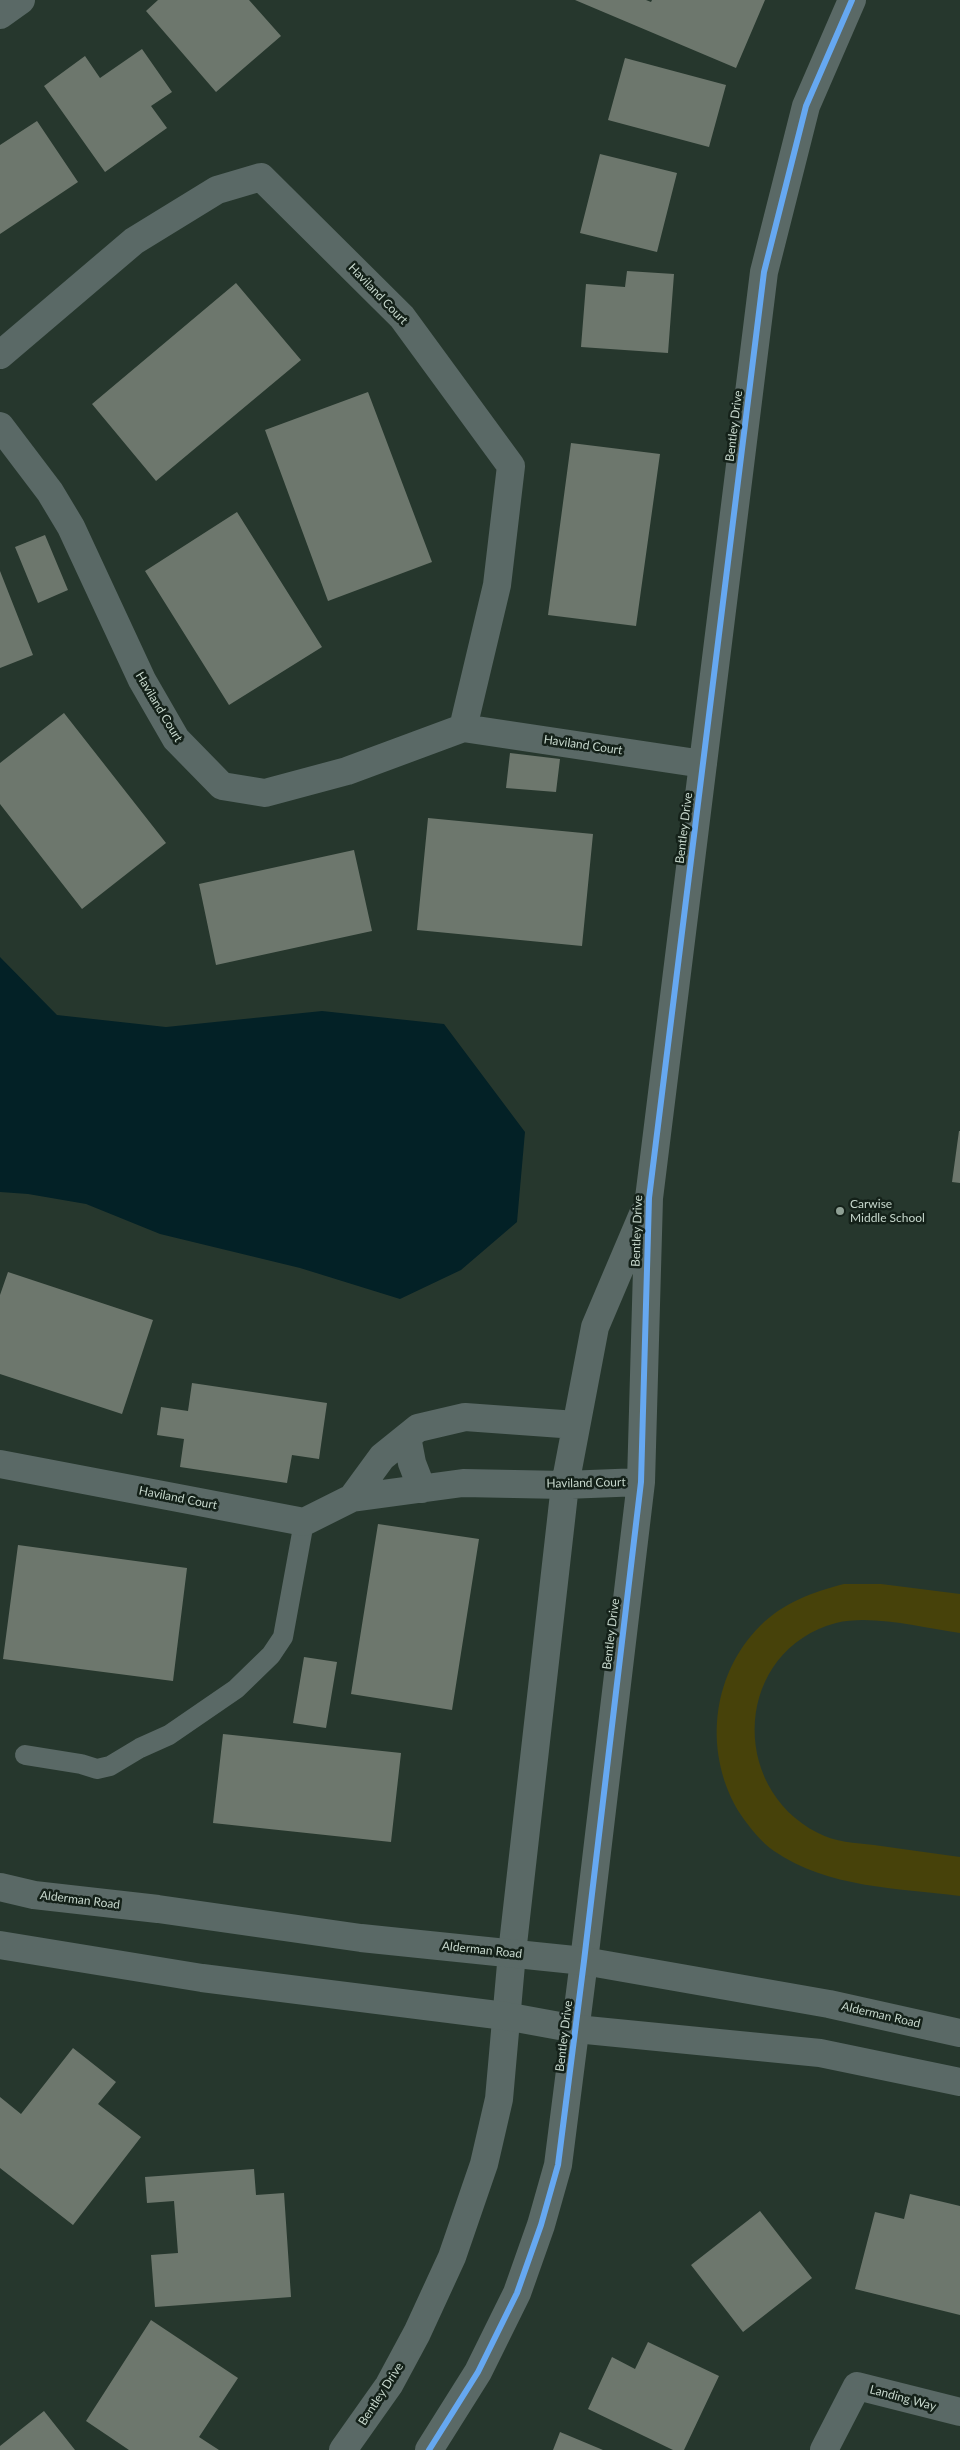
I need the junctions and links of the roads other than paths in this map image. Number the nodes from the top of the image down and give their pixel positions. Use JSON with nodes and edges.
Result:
{"nodes":[{"id":1,"x":21,"y":0,"type":"edge"},
{"id":2,"x":852,"y":0,"type":"edge"},
{"id":3,"x":0,"y":15,"type":"edge"},
{"id":4,"x":0,"y":355,"type":"edge"},
{"id":5,"x":0,"y":426,"type":"edge"},
{"id":6,"x":462,"y":728,"type":"junction"},
{"id":7,"x":703,"y":764,"type":"junction"},
{"id":8,"x":649,"y":1198,"type":"junction"},
{"id":9,"x":576,"y":1425,"type":"junction"},
{"id":10,"x":407,"y":1437,"type":"junction"},
{"id":11,"x":0,"y":1464,"type":"edge"},
{"id":12,"x":641,"y":1482,"type":"junction"},
{"id":13,"x":565,"y":1484,"type":"junction"},
{"id":14,"x":422,"y":1489,"type":"junction"},
{"id":15,"x":352,"y":1498,"type":"junction"},
{"id":16,"x":304,"y":1522,"type":"junction"},
{"id":17,"x":25,"y":1755,"type":"dead end"},
{"id":18,"x":0,"y":1888,"type":"edge"},
{"id":19,"x":0,"y":1945,"type":"edge"},
{"id":20,"x":512,"y":1953,"type":"junction"},
{"id":21,"x":584,"y":1961,"type":"junction"},
{"id":22,"x":505,"y":2016,"type":"junction"},
{"id":23,"x":576,"y":2029,"type":"junction"},
{"id":24,"x":960,"y":2033,"type":"edge"},
{"id":25,"x":960,"y":2082,"type":"edge"},
{"id":26,"x":960,"y":2412,"type":"edge"},
{"id":27,"x":343,"y":2450,"type":"edge"},
{"id":28,"x":429,"y":2450,"type":"edge"},
{"id":29,"x":824,"y":2450,"type":"edge"}],
"edges":[{"from":1,"to":3,"type":"street"},
{"from":2,"to":7,"type":"street","name":"Bentley Drive"},
{"from":4,"to":6,"type":"street","name":"Haviland Court"},
{"from":5,"to":6,"type":"street","name":"Haviland Court"},
{"from":6,"to":7,"type":"street","name":"Haviland Court"},
{"from":7,"to":8,"type":"street","name":"Bentley Drive"},
{"from":8,"to":9,"type":"street","name":"Bentley Drive"},
{"from":8,"to":12,"type":"street","name":"Bentley Drive"},
{"from":9,"to":10,"type":"street","name":"Haviland Court"},
{"from":9,"to":13,"type":"street","name":"Bentley Drive"},
{"from":10,"to":14,"type":"street"},
{"from":10,"to":15,"type":"street","name":"Haviland Court"},
{"from":11,"to":16,"type":"street","name":"Haviland Court"},
{"from":12,"to":13,"type":"street","name":"Haviland Court"},
{"from":12,"to":21,"type":"street","name":"Bentley Drive"},
{"from":13,"to":14,"type":"street","name":"Haviland Court"},
{"from":13,"to":20,"type":"street","name":"Bentley Drive"},
{"from":14,"to":15,"type":"street","name":"Haviland Court"},
{"from":15,"to":16,"type":"street","name":"Haviland Court"},
{"from":16,"to":17,"type":"lane"},
{"from":18,"to":20,"type":"street","name":"Alderman Road"},
{"from":19,"to":22,"type":"street"},
{"from":20,"to":21,"type":"street","name":"Alderman Road"},
{"from":20,"to":22,"type":"street","name":"Bentley Drive"},
{"from":21,"to":23,"type":"street","name":"Bentley Drive"},
{"from":21,"to":24,"type":"street","name":"Alderman Road"},
{"from":22,"to":23,"type":"street"},
{"from":22,"to":27,"type":"street","name":"Bentley Drive"},
{"from":23,"to":25,"type":"street"},
{"from":23,"to":28,"type":"street","name":"Bentley Drive"},
{"from":26,"to":29,"type":"street","name":"Landing Way"}]}
